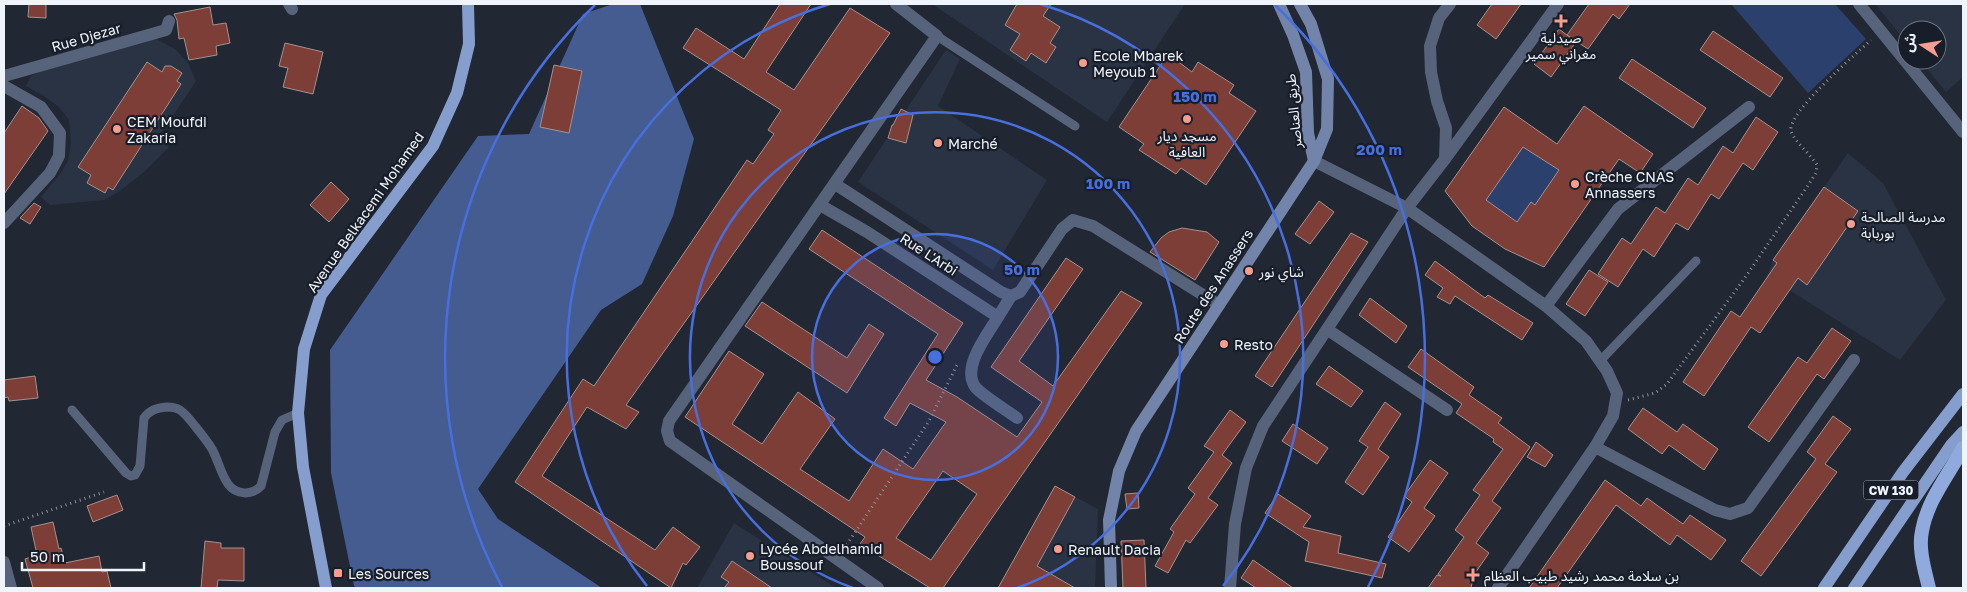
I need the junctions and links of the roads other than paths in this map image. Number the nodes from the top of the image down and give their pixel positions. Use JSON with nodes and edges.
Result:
{"nodes":[{"id":1,"x":468,"y":4,"type":"edge"},
{"id":2,"x":896,"y":4,"type":"edge"},
{"id":3,"x":1279,"y":4,"type":"edge"},
{"id":4,"x":1300,"y":4,"type":"edge"},
{"id":5,"x":1450,"y":4,"type":"edge"},
{"id":6,"x":1558,"y":4,"type":"edge"},
{"id":7,"x":1859,"y":4,"type":"edge"},
{"id":8,"x":169,"y":21,"type":"dead end"},
{"id":9,"x":937,"y":36,"type":"junction"},
{"id":10,"x":4,"y":76,"type":"edge"},
{"id":11,"x":4,"y":86,"type":"edge"},
{"id":12,"x":1749,"y":107,"type":"dead end"},
{"id":13,"x":1075,"y":126,"type":"dead end"},
{"id":14,"x":1963,"y":132,"type":"edge"},
{"id":15,"x":1446,"y":158,"type":"junction"},
{"id":16,"x":1314,"y":160,"type":"junction"},
{"id":17,"x":835,"y":184,"type":"junction"},
{"id":18,"x":820,"y":206,"type":"junction"},
{"id":19,"x":1407,"y":208,"type":"junction"},
{"id":20,"x":4,"y":221,"type":"edge"},
{"id":21,"x":1696,"y":261,"type":"dead end"},
{"id":22,"x":1011,"y":296,"type":"junction"},
{"id":23,"x":1219,"y":305,"type":"junction"},
{"id":24,"x":1546,"y":306,"type":"junction"},
{"id":25,"x":998,"y":318,"type":"junction"},
{"id":26,"x":1328,"y":330,"type":"junction"},
{"id":27,"x":1854,"y":360,"type":"dead end"},
{"id":28,"x":1600,"y":361,"type":"junction"},
{"id":29,"x":1963,"y":394,"type":"edge"},
{"id":30,"x":72,"y":410,"type":"dead end"},
{"id":31,"x":1447,"y":410,"type":"dead end"},
{"id":32,"x":298,"y":413,"type":"junction"},
{"id":33,"x":1017,"y":418,"type":"dead end"},
{"id":34,"x":1963,"y":432,"type":"edge"},
{"id":35,"x":1596,"y":447,"type":"junction"},
{"id":36,"x":1963,"y":448,"type":"edge"},
{"id":37,"x":4,"y":562,"type":"edge"},
{"id":38,"x":11,"y":588,"type":"edge"},
{"id":39,"x":326,"y":588,"type":"edge"},
{"id":40,"x":878,"y":588,"type":"edge"},
{"id":41,"x":1111,"y":588,"type":"edge"},
{"id":42,"x":1230,"y":588,"type":"edge"},
{"id":43,"x":1498,"y":588,"type":"edge"},
{"id":44,"x":1824,"y":588,"type":"edge"},
{"id":45,"x":1854,"y":588,"type":"edge"},
{"id":46,"x":1929,"y":588,"type":"edge"}],
"edges":[{"from":1,"to":32,"type":"main road","name":"Avenue Belkacemi Mohamed"},
{"from":2,"to":9,"type":"street"},
{"from":3,"to":16,"type":"main road","name":"طريق العناصر"},
{"from":4,"to":16,"type":"main road","name":"Route des Anassers"},
{"from":5,"to":15,"type":"street"},
{"from":6,"to":15,"type":"street"},
{"from":7,"to":14,"type":"street"},
{"from":8,"to":10,"type":"street","name":"Rue Djezar"},
{"from":9,"to":13,"type":"lane"},
{"from":9,"to":17,"type":"street"},
{"from":11,"to":20,"type":"street"},
{"from":12,"to":24,"type":"street"},
{"from":15,"to":19,"type":"street"},
{"from":16,"to":19,"type":"street"},
{"from":16,"to":23,"type":"main road","name":"Route des Anassers"},
{"from":17,"to":18,"type":"street"},
{"from":17,"to":22,"type":"street"},
{"from":18,"to":25,"type":"street","name":"Rue L'Arbi"},
{"from":18,"to":40,"type":"street"},
{"from":19,"to":24,"type":"street"},
{"from":19,"to":26,"type":"street"},
{"from":21,"to":28,"type":"lane"},
{"from":22,"to":23,"type":"street"},
{"from":22,"to":25,"type":"street"},
{"from":23,"to":41,"type":"main road","name":"Route des Anassers"},
{"from":24,"to":28,"type":"street"},
{"from":25,"to":33,"type":"street"},
{"from":26,"to":31,"type":"street"},
{"from":26,"to":42,"type":"street"},
{"from":27,"to":35,"type":"street"},
{"from":28,"to":35,"type":"street"},
{"from":29,"to":44,"type":"main road","number":"CW 130"},
{"from":30,"to":32,"type":"lane"},
{"from":32,"to":39,"type":"main road","name":"Avenue Belkacemi Mohamed"},
{"from":34,"to":45,"type":"main road","number":"CW 130"},
{"from":35,"to":43,"type":"street"},
{"from":36,"to":46,"type":"highway"},
{"from":37,"to":38,"type":"street"}]}
